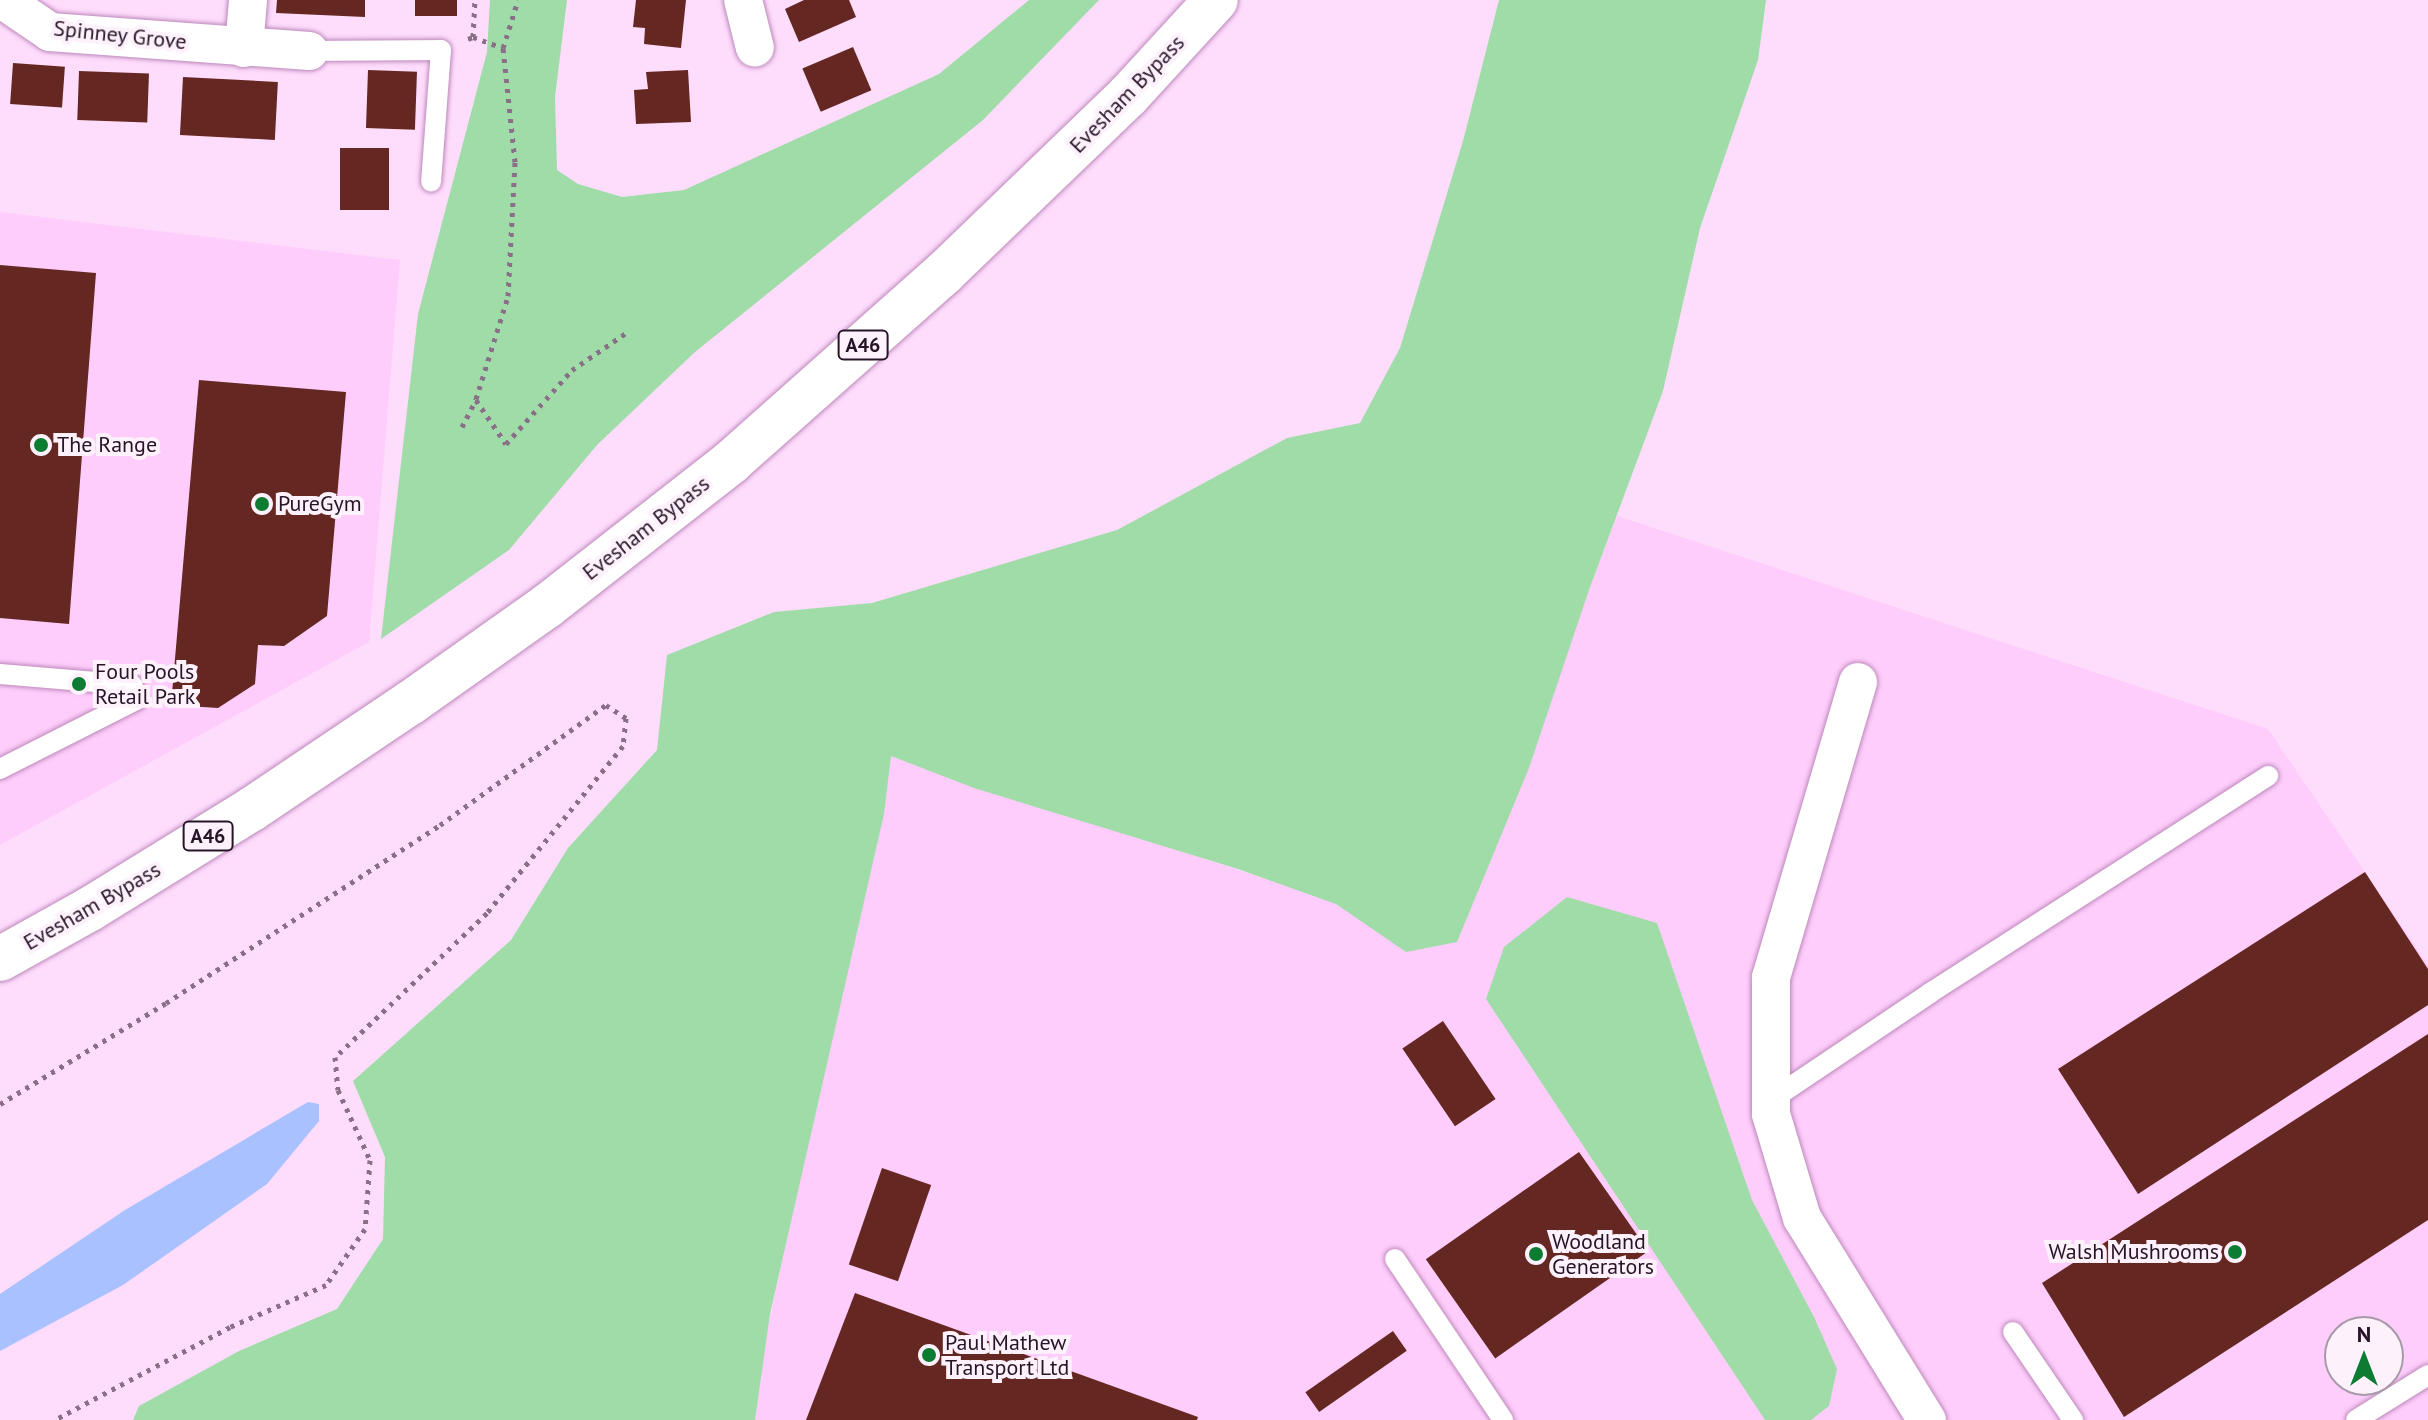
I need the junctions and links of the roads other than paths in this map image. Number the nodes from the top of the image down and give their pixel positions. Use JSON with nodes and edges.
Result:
{"nodes":[{"id":1,"x":3,"y":0,"type":"edge"},
{"id":2,"x":248,"y":0,"type":"edge"},
{"id":3,"x":743,"y":0,"type":"edge"},
{"id":4,"x":1216,"y":0,"type":"edge"},
{"id":5,"x":244,"y":48,"type":"junction"},
{"id":6,"x":755,"y":48,"type":"dead end"},
{"id":7,"x":309,"y":51,"type":"joint"},
{"id":8,"x":431,"y":182,"type":"dead end"},
{"id":9,"x":0,"y":674,"type":"edge"},
{"id":10,"x":1858,"y":682,"type":"dead end"},
{"id":11,"x":0,"y":769,"type":"edge"},
{"id":12,"x":2268,"y":776,"type":"dead end"},
{"id":13,"x":0,"y":959,"type":"edge"},
{"id":14,"x":1771,"y":1100,"type":"junction"},
{"id":15,"x":1395,"y":1259,"type":"dead end"},
{"id":16,"x":2013,"y":1332,"type":"dead end"},
{"id":17,"x":2428,"y":1375,"type":"edge"},
{"id":18,"x":1503,"y":1420,"type":"edge"},
{"id":19,"x":1927,"y":1420,"type":"edge"},
{"id":20,"x":2073,"y":1420,"type":"edge"},
{"id":21,"x":2356,"y":1420,"type":"edge"}],
"edges":[{"from":1,"to":5,"type":"street","name":"Spinney Grove"},
{"from":2,"to":5,"type":"street"},
{"from":3,"to":6,"type":"street"},
{"from":4,"to":13,"type":"highway","name":"Evesham Bypass","number":"A46"},
{"from":5,"to":7,"type":"street","name":"Spinney Grove"},
{"from":7,"to":8,"type":"lane"},
{"from":9,"to":11,"type":"lane"},
{"from":10,"to":14,"type":"street"},
{"from":12,"to":14,"type":"lane"},
{"from":14,"to":19,"type":"street"},
{"from":15,"to":18,"type":"lane"},
{"from":16,"to":20,"type":"lane"},
{"from":17,"to":21,"type":"lane"}]}
